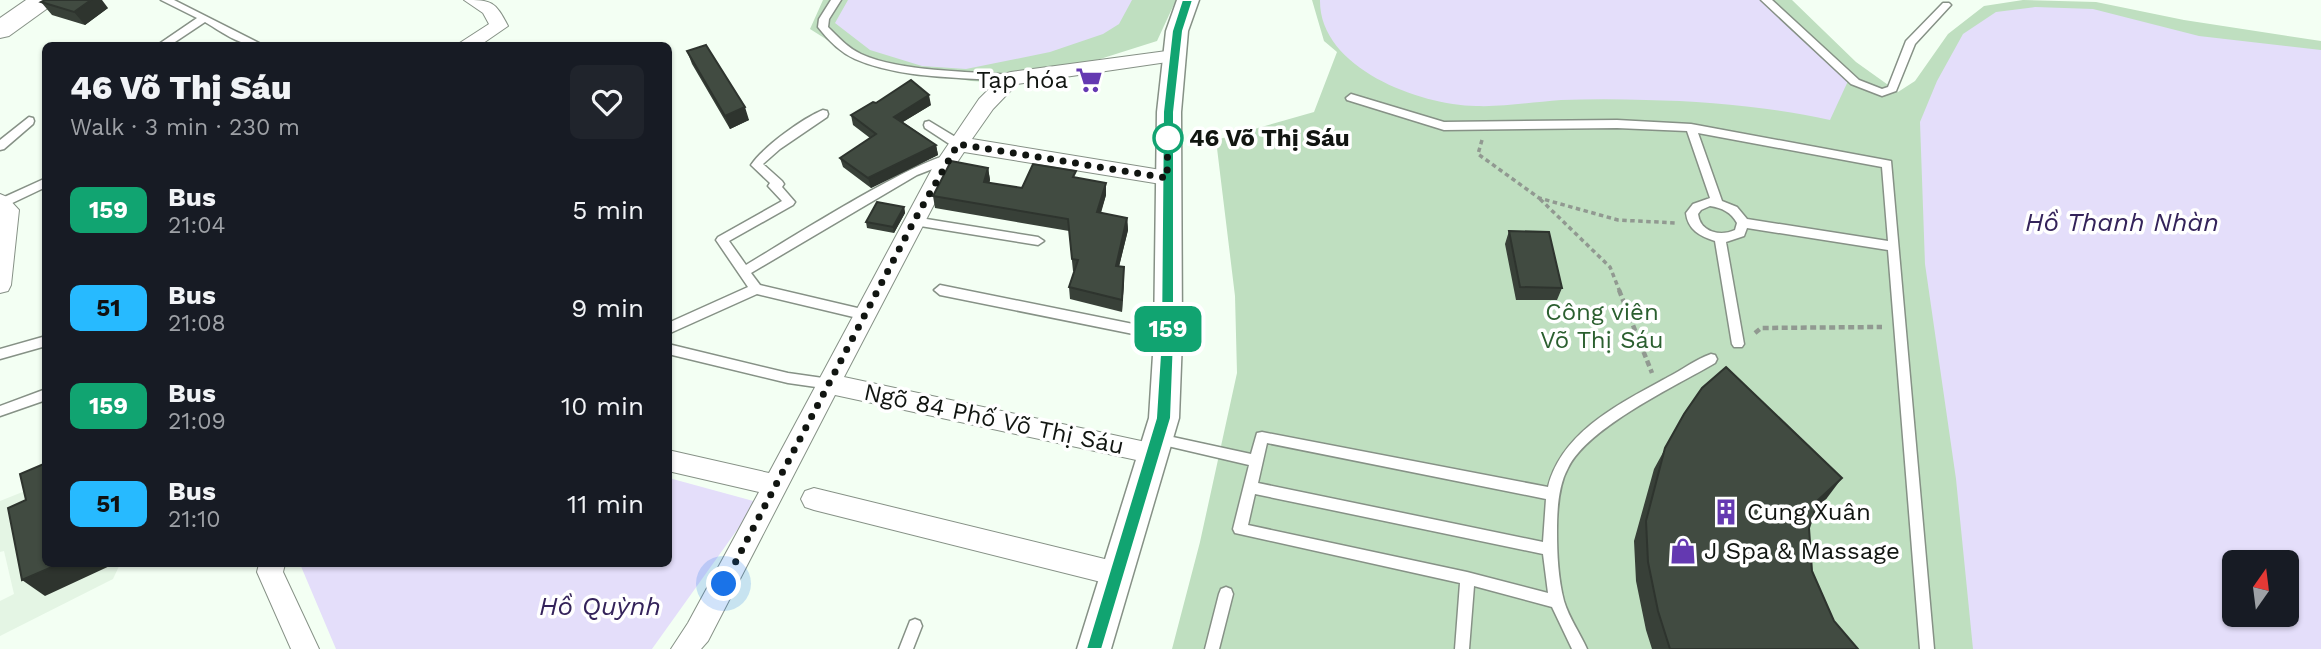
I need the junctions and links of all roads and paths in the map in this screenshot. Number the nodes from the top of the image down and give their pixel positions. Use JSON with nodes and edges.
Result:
{"nodes":[{"id":1,"x":43,"y":0,"type":"edge"},
{"id":2,"x":166,"y":0,"type":"edge"},
{"id":3,"x":472,"y":0,"type":"edge"},
{"id":4,"x":835,"y":0,"type":"edge"},
{"id":5,"x":1188,"y":0,"type":"edge"},
{"id":6,"x":1766,"y":0,"type":"edge"},
{"id":7,"x":1946,"y":5,"type":"dead end"},
{"id":8,"x":205,"y":18,"type":"junction"},
{"id":9,"x":0,"y":30,"type":"edge"},
{"id":10,"x":166,"y":42,"type":"edge"},
{"id":11,"x":249,"y":42,"type":"edge"},
{"id":12,"x":471,"y":42,"type":"edge"},
{"id":13,"x":1174,"y":56,"type":"junction"},
{"id":14,"x":1011,"y":78,"type":"junction"},
{"id":15,"x":1351,"y":98,"type":"dead end"},
{"id":16,"x":823,"y":114,"type":"dead end"},
{"id":17,"x":29,"y":121,"type":"dead end"},
{"id":18,"x":929,"y":125,"type":"dead end"},
{"id":19,"x":1486,"y":126,"type":"junction"},
{"id":20,"x":1691,"y":128,"type":"junction"},
{"id":21,"x":0,"y":146,"type":"edge"},
{"id":22,"x":954,"y":151,"type":"junction"},
{"id":23,"x":1167,"y":178,"type":"junction"},
{"id":24,"x":42,"y":184,"type":"edge"},
{"id":25,"x":1539,"y":198,"type":"junction"},
{"id":26,"x":1,"y":203,"type":"edge"},
{"id":27,"x":1717,"y":203,"type":"junction"},
{"id":28,"x":914,"y":221,"type":"junction"},
{"id":29,"x":1743,"y":223,"type":"junction"},
{"id":30,"x":1693,"y":224,"type":"junction"},
{"id":31,"x":1720,"y":239,"type":"junction"},
{"id":32,"x":1038,"y":241,"type":"dead end"},
{"id":33,"x":1893,"y":246,"type":"junction"},
{"id":34,"x":745,"y":271,"type":"junction"},
{"id":35,"x":0,"y":285,"type":"edge"},
{"id":36,"x":756,"y":289,"type":"junction"},
{"id":37,"x":940,"y":290,"type":"dead end"},
{"id":38,"x":866,"y":315,"type":"junction"},
{"id":39,"x":1900,"y":326,"type":"junction"},
{"id":40,"x":672,"y":327,"type":"edge"},
{"id":41,"x":1168,"y":339,"type":"junction"},
{"id":42,"x":42,"y":342,"type":"edge"},
{"id":43,"x":1738,"y":344,"type":"joint"},
{"id":44,"x":672,"y":350,"type":"edge"},
{"id":45,"x":0,"y":354,"type":"edge"},
{"id":46,"x":1712,"y":359,"type":"dead end"},
{"id":47,"x":830,"y":384,"type":"junction"},
{"id":48,"x":1659,"y":390,"type":"junction"},
{"id":49,"x":42,"y":395,"type":"edge"},
{"id":50,"x":0,"y":411,"type":"edge"},
{"id":51,"x":1157,"y":447,"type":"junction"},
{"id":52,"x":672,"y":461,"type":"edge"},
{"id":53,"x":1257,"y":461,"type":"junction"},
{"id":54,"x":777,"y":486,"type":"junction"},
{"id":55,"x":1250,"y":487,"type":"junction"},
{"id":56,"x":1552,"y":494,"type":"junction"},
{"id":57,"x":814,"y":499,"type":"dead end"},
{"id":58,"x":1548,"y":549,"type":"junction"},
{"id":59,"x":272,"y":567,"type":"edge"},
{"id":60,"x":1117,"y":574,"type":"junction"},
{"id":61,"x":1467,"y":578,"type":"junction"},
{"id":62,"x":1226,"y":594,"type":"dead end"},
{"id":63,"x":1557,"y":602,"type":"junction"},
{"id":64,"x":915,"y":626,"type":"dead end"},
{"id":65,"x":305,"y":649,"type":"edge"},
{"id":66,"x":685,"y":649,"type":"edge"},
{"id":67,"x":906,"y":649,"type":"edge"},
{"id":68,"x":1094,"y":649,"type":"edge"},
{"id":69,"x":1212,"y":649,"type":"edge"},
{"id":70,"x":1462,"y":649,"type":"edge"},
{"id":71,"x":1580,"y":649,"type":"edge"},
{"id":72,"x":1927,"y":649,"type":"edge"}],
"edges":[{"from":1,"to":9,"type":"main road"},
{"from":2,"to":8,"type":"lane"},
{"from":3,"to":12,"type":"street"},
{"from":4,"to":14,"type":"lane"},
{"from":5,"to":13,"type":"street"},
{"from":6,"to":7,"type":"lane"},
{"from":8,"to":10,"type":"lane"},
{"from":8,"to":11,"type":"lane"},
{"from":13,"to":14,"type":"street"},
{"from":13,"to":23,"type":"street"},
{"from":14,"to":22,"type":"street"},
{"from":15,"to":19,"type":"lane"},
{"from":16,"to":34,"type":"lane"},
{"from":17,"to":21,"type":"lane"},
{"from":18,"to":22,"type":"lane"},
{"from":19,"to":20,"type":"lane"},
{"from":19,"to":25,"type":"path"},
{"from":20,"to":27,"type":"lane"},
{"from":20,"to":33,"type":"lane"},
{"from":22,"to":23,"type":"street"},
{"from":22,"to":28,"type":"street"},
{"from":22,"to":34,"type":"lane"},
{"from":23,"to":41,"type":"street"},
{"from":24,"to":26,"type":"lane"},
{"from":25,"to":30,"type":"path"},
{"from":25,"to":48,"type":"path"},
{"from":26,"to":35,"type":"street"},
{"from":27,"to":29,"type":"lane"},
{"from":27,"to":30,"type":"lane"},
{"from":28,"to":32,"type":"lane"},
{"from":28,"to":38,"type":"street"},
{"from":29,"to":31,"type":"lane"},
{"from":29,"to":33,"type":"lane"},
{"from":30,"to":31,"type":"lane"},
{"from":31,"to":43,"type":"lane"},
{"from":33,"to":39,"type":"lane"},
{"from":34,"to":36,"type":"lane"},
{"from":36,"to":38,"type":"lane"},
{"from":36,"to":40,"type":"lane"},
{"from":37,"to":41,"type":"lane"},
{"from":38,"to":47,"type":"street"},
{"from":39,"to":43,"type":"path"},
{"from":39,"to":72,"type":"lane"},
{"from":41,"to":51,"type":"street"},
{"from":42,"to":45,"type":"lane"},
{"from":44,"to":47,"type":"lane","name":"Ngõ 84 Phố Võ Thị Sáu"},
{"from":46,"to":48,"type":"lane"},
{"from":47,"to":51,"type":"street","name":"Ngõ 84 Phố Võ Thị Sáu"},
{"from":47,"to":54,"type":"street"},
{"from":48,"to":56,"type":"lane"},
{"from":49,"to":50,"type":"lane"},
{"from":51,"to":53,"type":"lane"},
{"from":51,"to":60,"type":"street"},
{"from":52,"to":54,"type":"street"},
{"from":53,"to":55,"type":"lane"},
{"from":53,"to":56,"type":"lane"},
{"from":54,"to":66,"type":"street"},
{"from":55,"to":58,"type":"lane"},
{"from":55,"to":61,"type":"lane"},
{"from":56,"to":58,"type":"lane"},
{"from":57,"to":60,"type":"street"},
{"from":58,"to":63,"type":"lane"},
{"from":59,"to":65,"type":"street"},
{"from":60,"to":68,"type":"street"},
{"from":61,"to":63,"type":"lane"},
{"from":61,"to":70,"type":"lane"},
{"from":62,"to":69,"type":"lane"},
{"from":63,"to":71,"type":"lane"},
{"from":64,"to":67,"type":"lane"}]}
